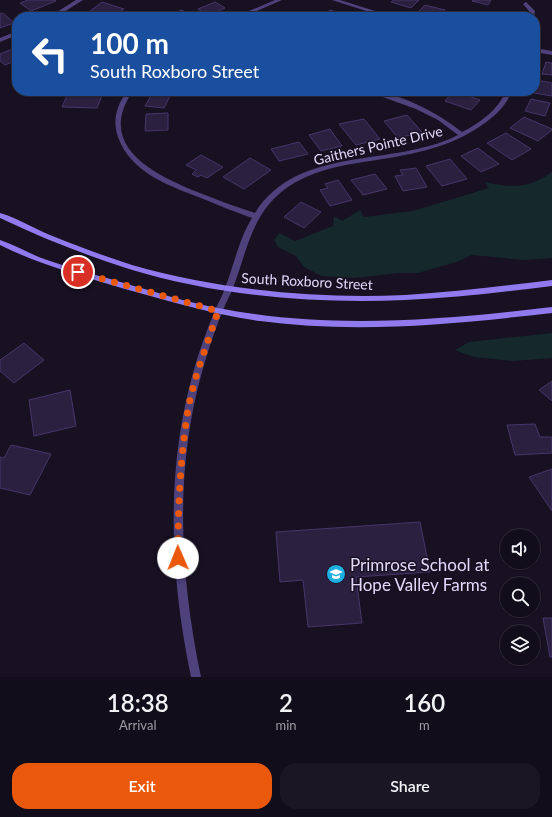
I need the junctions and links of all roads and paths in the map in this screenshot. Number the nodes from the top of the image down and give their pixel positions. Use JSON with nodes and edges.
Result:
{"nodes":[{"id":1,"x":80,"y":0,"type":"edge"},
{"id":2,"x":279,"y":0,"type":"edge"},
{"id":3,"x":335,"y":0,"type":"edge"},
{"id":4,"x":526,"y":4,"type":"dead end"},
{"id":5,"x":60,"y":12,"type":"edge"},
{"id":6,"x":250,"y":12,"type":"edge"},
{"id":7,"x":375,"y":12,"type":"edge"},
{"id":8,"x":532,"y":12,"type":"edge"},
{"id":9,"x":12,"y":35,"type":"edge"},
{"id":10,"x":0,"y":40,"type":"edge"},
{"id":11,"x":540,"y":51,"type":"edge"},
{"id":12,"x":552,"y":53,"type":"edge"},
{"id":13,"x":127,"y":96,"type":"edge"},
{"id":14,"x":385,"y":96,"type":"edge"},
{"id":15,"x":506,"y":96,"type":"edge"},
{"id":16,"x":462,"y":135,"type":"junction"},
{"id":17,"x":0,"y":215,"type":"edge"},
{"id":18,"x":255,"y":216,"type":"junction"},
{"id":19,"x":0,"y":242,"type":"edge"},
{"id":20,"x":552,"y":283,"type":"edge"},
{"id":21,"x":229,"y":289,"type":"junction"},
{"id":22,"x":552,"y":310,"type":"edge"},
{"id":23,"x":218,"y":311,"type":"junction"},
{"id":24,"x":196,"y":677,"type":"edge"}],
"edges":[{"from":1,"to":5,"type":"street"},
{"from":2,"to":6,"type":"street"},
{"from":3,"to":7,"type":"street"},
{"from":4,"to":8,"type":"street"},
{"from":9,"to":10,"type":"street"},
{"from":11,"to":12,"type":"street"},
{"from":13,"to":18,"type":"street"},
{"from":14,"to":16,"type":"street"},
{"from":15,"to":16,"type":"street","name":"Gaithers Pointe Drive"},
{"from":16,"to":18,"type":"street","name":"Gaithers Pointe Drive"},
{"from":17,"to":21,"type":"street","name":"South Roxboro Street"},
{"from":18,"to":21,"type":"street","name":"Gaithers Pointe Drive"},
{"from":19,"to":23,"type":"street"},
{"from":20,"to":21,"type":"street","name":"South Roxboro Street"},
{"from":21,"to":23,"type":"street","name":"Gaithers Pointe Drive"},
{"from":22,"to":23,"type":"street"},
{"from":23,"to":24,"type":"street","name":"Gaithers Pointe Drive"}]}
